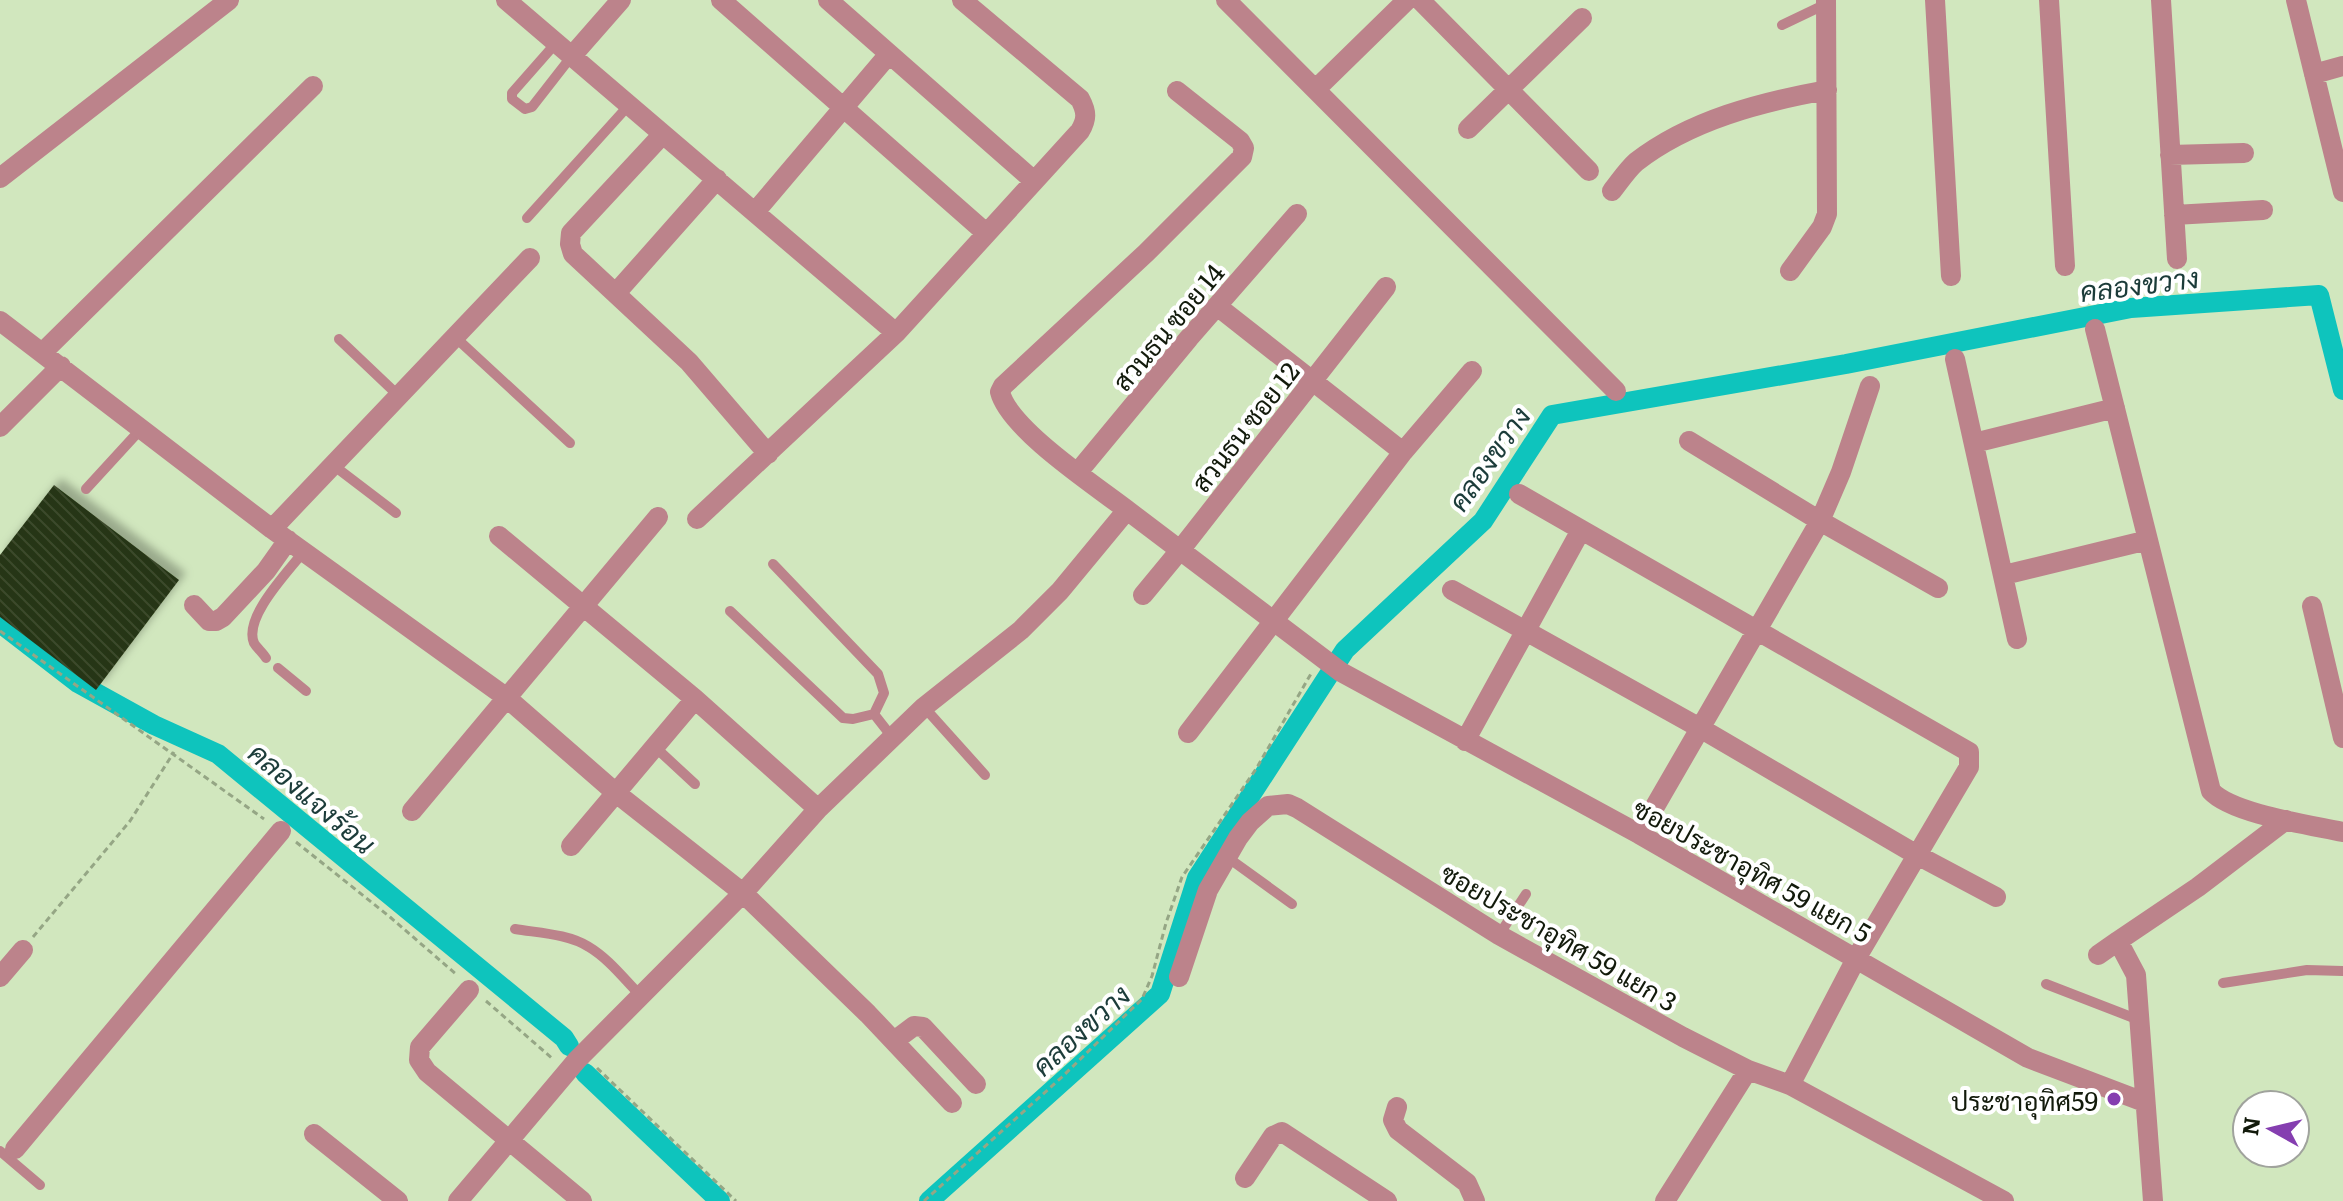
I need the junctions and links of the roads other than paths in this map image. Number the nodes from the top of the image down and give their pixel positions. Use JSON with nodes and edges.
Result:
{"nodes":[{"id":1,"x":229,"y":0,"type":"edge"},
{"id":2,"x":506,"y":0,"type":"edge"},
{"id":3,"x":621,"y":0,"type":"edge"},
{"id":4,"x":721,"y":0,"type":"edge"},
{"id":5,"x":828,"y":0,"type":"edge"},
{"id":6,"x":962,"y":0,"type":"edge"},
{"id":7,"x":1226,"y":0,"type":"edge"},
{"id":8,"x":1407,"y":0,"type":"edge"},
{"id":9,"x":1420,"y":0,"type":"edge"},
{"id":10,"x":1935,"y":0,"type":"edge"},
{"id":11,"x":2049,"y":0,"type":"edge"},
{"id":12,"x":2161,"y":0,"type":"edge"},
{"id":13,"x":2296,"y":0,"type":"edge"},
{"id":14,"x":1826,"y":2,"type":"edge"},
{"id":15,"x":1582,"y":18,"type":"dead end"},
{"id":16,"x":1782,"y":25,"type":"dead end"},
{"id":17,"x":564,"y":50,"type":"junction"},
{"id":18,"x":889,"y":54,"type":"junction"},
{"id":19,"x":2343,"y":66,"type":"edge"},
{"id":20,"x":2314,"y":74,"type":"junction"},
{"id":21,"x":313,"y":86,"type":"dead end"},
{"id":22,"x":1316,"y":89,"type":"junction"},
{"id":23,"x":1508,"y":89,"type":"junction"},
{"id":24,"x":1827,"y":90,"type":"junction"},
{"id":25,"x":1177,"y":91,"type":"dead end"},
{"id":26,"x":629,"y":105,"type":"junction"},
{"id":27,"x":842,"y":107,"type":"junction"},
{"id":28,"x":1468,"y":129,"type":"dead end"},
{"id":29,"x":663,"y":134,"type":"junction"},
{"id":30,"x":2244,"y":153,"type":"dead end"},
{"id":31,"x":2170,"y":155,"type":"junction"},
{"id":32,"x":1589,"y":171,"type":"dead end"},
{"id":33,"x":0,"y":178,"type":"edge"},
{"id":34,"x":717,"y":179,"type":"junction"},
{"id":35,"x":1034,"y":181,"type":"junction"},
{"id":36,"x":1612,"y":191,"type":"dead end"},
{"id":37,"x":2343,"y":192,"type":"edge"},
{"id":38,"x":2263,"y":210,"type":"dead end"},
{"id":39,"x":755,"y":212,"type":"junction"},
{"id":40,"x":1297,"y":214,"type":"dead end"},
{"id":41,"x":2174,"y":215,"type":"junction"},
{"id":42,"x":527,"y":218,"type":"dead end"},
{"id":43,"x":986,"y":233,"type":"junction"},
{"id":44,"x":530,"y":258,"type":"dead end"},
{"id":45,"x":2177,"y":259,"type":"dead end"},
{"id":46,"x":2065,"y":266,"type":"dead end"},
{"id":47,"x":1790,"y":271,"type":"dead end"},
{"id":48,"x":1951,"y":276,"type":"dead end"},
{"id":49,"x":1386,"y":287,"type":"dead end"},
{"id":50,"x":616,"y":293,"type":"junction"},
{"id":51,"x":1217,"y":306,"type":"junction"},
{"id":52,"x":0,"y":321,"type":"edge"},
{"id":53,"x":2095,"y":329,"type":"dead end"},
{"id":54,"x":896,"y":333,"type":"junction"},
{"id":55,"x":455,"y":337,"type":"junction"},
{"id":56,"x":339,"y":339,"type":"dead end"},
{"id":57,"x":43,"y":352,"type":"junction"},
{"id":58,"x":1955,"y":359,"type":"dead end"},
{"id":59,"x":61,"y":366,"type":"junction"},
{"id":60,"x":1472,"y":371,"type":"dead end"},
{"id":61,"x":1313,"y":380,"type":"junction"},
{"id":62,"x":1870,"y":386,"type":"dead end"},
{"id":63,"x":1616,"y":391,"type":"dead end"},
{"id":64,"x":399,"y":396,"type":"junction"},
{"id":65,"x":2115,"y":408,"type":"junction"},
{"id":66,"x":0,"y":427,"type":"edge"},
{"id":67,"x":141,"y":428,"type":"junction"},
{"id":68,"x":1689,"y":441,"type":"dead end"},
{"id":69,"x":570,"y":443,"type":"dead end"},
{"id":70,"x":1974,"y":443,"type":"junction"},
{"id":71,"x":1403,"y":452,"type":"junction"},
{"id":72,"x":768,"y":454,"type":"junction"},
{"id":73,"x":333,"y":465,"type":"junction"},
{"id":74,"x":1078,"y":472,"type":"junction"},
{"id":75,"x":86,"y":489,"type":"dead end"},
{"id":76,"x":1519,"y":494,"type":"dead end"},
{"id":77,"x":1127,"y":510,"type":"junction"},
{"id":78,"x":396,"y":513,"type":"dead end"},
{"id":79,"x":658,"y":517,"type":"dead end"},
{"id":80,"x":697,"y":519,"type":"dead end"},
{"id":81,"x":1820,"y":521,"type":"junction"},
{"id":82,"x":1581,"y":530,"type":"junction"},
{"id":83,"x":499,"y":536,"type":"dead end"},
{"id":84,"x":288,"y":540,"type":"junction"},
{"id":85,"x":2148,"y":540,"type":"junction"},
{"id":86,"x":1181,"y":549,"type":"junction"},
{"id":87,"x":773,"y":564,"type":"dead end"},
{"id":88,"x":2004,"y":575,"type":"junction"},
{"id":89,"x":1938,"y":588,"type":"dead end"},
{"id":90,"x":1452,"y":590,"type":"dead end"},
{"id":91,"x":1143,"y":595,"type":"dead end"},
{"id":92,"x":194,"y":605,"type":"dead end"},
{"id":93,"x":583,"y":606,"type":"junction"},
{"id":94,"x":2312,"y":606,"type":"dead end"},
{"id":95,"x":730,"y":611,"type":"dead end"},
{"id":96,"x":1274,"y":622,"type":"junction"},
{"id":97,"x":1757,"y":630,"type":"junction"},
{"id":98,"x":1526,"y":631,"type":"junction"},
{"id":99,"x":2017,"y":639,"type":"dead end"},
{"id":100,"x":266,"y":658,"type":"dead end"},
{"id":101,"x":278,"y":668,"type":"dead end"},
{"id":102,"x":306,"y":691,"type":"dead end"},
{"id":103,"x":507,"y":698,"type":"junction"},
{"id":104,"x":695,"y":699,"type":"junction"},
{"id":105,"x":924,"y":707,"type":"junction"},
{"id":106,"x":874,"y":714,"type":"junction"},
{"id":107,"x":1700,"y":728,"type":"junction"},
{"id":108,"x":1188,"y":733,"type":"dead end"},
{"id":109,"x":892,"y":737,"type":"junction"},
{"id":110,"x":2343,"y":738,"type":"edge"},
{"id":111,"x":1465,"y":741,"type":"junction"},
{"id":112,"x":655,"y":747,"type":"junction"},
{"id":113,"x":985,"y":775,"type":"dead end"},
{"id":114,"x":695,"y":784,"type":"dead end"},
{"id":115,"x":616,"y":793,"type":"junction"},
{"id":116,"x":818,"y":809,"type":"junction"},
{"id":117,"x":412,"y":811,"type":"dead end"},
{"id":118,"x":2286,"y":820,"type":"junction"},
{"id":119,"x":281,"y":831,"type":"dead end"},
{"id":120,"x":2343,"y":832,"type":"edge"},
{"id":121,"x":1639,"y":834,"type":"junction"},
{"id":122,"x":571,"y":846,"type":"dead end"},
{"id":123,"x":1917,"y":855,"type":"junction"},
{"id":124,"x":1227,"y":857,"type":"junction"},
{"id":125,"x":743,"y":893,"type":"junction"},
{"id":126,"x":1526,"y":894,"type":"dead end"},
{"id":127,"x":1996,"y":897,"type":"dead end"},
{"id":128,"x":1292,"y":904,"type":"dead end"},
{"id":129,"x":515,"y":929,"type":"dead end"},
{"id":130,"x":1499,"y":935,"type":"junction"},
{"id":131,"x":2118,"y":941,"type":"junction"},
{"id":132,"x":23,"y":950,"type":"road end"},
{"id":133,"x":2098,"y":955,"type":"dead end"},
{"id":134,"x":1857,"y":957,"type":"junction"},
{"id":135,"x":2343,"y":971,"type":"edge"},
{"id":136,"x":0,"y":977,"type":"edge"},
{"id":137,"x":1179,"y":977,"type":"dead end"},
{"id":138,"x":2223,"y":983,"type":"dead end"},
{"id":139,"x":2046,"y":984,"type":"dead end"},
{"id":140,"x":469,"y":990,"type":"dead end"},
{"id":141,"x":640,"y":995,"type":"junction"},
{"id":142,"x":2139,"y":1020,"type":"junction"},
{"id":143,"x":894,"y":1041,"type":"junction"},
{"id":144,"x":1748,"y":1070,"type":"junction"},
{"id":145,"x":976,"y":1084,"type":"dead end"},
{"id":146,"x":1790,"y":1085,"type":"junction"},
{"id":147,"x":2144,"y":1102,"type":"junction"},
{"id":148,"x":952,"y":1103,"type":"dead end"},
{"id":149,"x":1397,"y":1107,"type":"dead end"},
{"id":150,"x":314,"y":1134,"type":"dead end"},
{"id":151,"x":508,"y":1141,"type":"junction"},
{"id":152,"x":8,"y":1150,"type":"edge"},
{"id":153,"x":1245,"y":1178,"type":"dead end"},
{"id":154,"x":40,"y":1185,"type":"dead end"},
{"id":155,"x":398,"y":1201,"type":"edge"},
{"id":156,"x":458,"y":1201,"type":"edge"},
{"id":157,"x":582,"y":1201,"type":"edge"},
{"id":158,"x":1387,"y":1201,"type":"edge"},
{"id":159,"x":1475,"y":1201,"type":"edge"},
{"id":160,"x":1665,"y":1201,"type":"edge"},
{"id":161,"x":2004,"y":1201,"type":"edge"},
{"id":162,"x":2153,"y":1201,"type":"edge"}],
"edges":[{"from":1,"to":33,"type":"street"},
{"from":2,"to":17,"type":"street"},
{"from":3,"to":17,"type":"street"},
{"from":4,"to":27,"type":"street"},
{"from":5,"to":18,"type":"street"},
{"from":6,"to":35,"type":"street"},
{"from":7,"to":22,"type":"street"},
{"from":8,"to":22,"type":"street"},
{"from":9,"to":23,"type":"street"},
{"from":10,"to":48,"type":"street"},
{"from":11,"to":46,"type":"street"},
{"from":12,"to":31,"type":"street"},
{"from":13,"to":20,"type":"street"},
{"from":14,"to":16,"type":"lane"},
{"from":14,"to":24,"type":"street"},
{"from":15,"to":23,"type":"street"},
{"from":17,"to":17,"type":"lane"},
{"from":17,"to":26,"type":"street"},
{"from":18,"to":27,"type":"street"},
{"from":18,"to":35,"type":"street"},
{"from":19,"to":20,"type":"street"},
{"from":20,"to":37,"type":"street"},
{"from":21,"to":57,"type":"street"},
{"from":22,"to":63,"type":"street"},
{"from":23,"to":28,"type":"street"},
{"from":23,"to":32,"type":"street"},
{"from":24,"to":36,"type":"street"},
{"from":24,"to":47,"type":"street"},
{"from":25,"to":74,"type":"street","name":"ซอยประชาอุทิศ 59 แยก 5"},
{"from":26,"to":29,"type":"street"},
{"from":26,"to":42,"type":"lane"},
{"from":27,"to":39,"type":"street"},
{"from":27,"to":43,"type":"street"},
{"from":29,"to":34,"type":"street"},
{"from":29,"to":50,"type":"street"},
{"from":30,"to":31,"type":"street"},
{"from":31,"to":41,"type":"street"},
{"from":34,"to":39,"type":"street"},
{"from":34,"to":50,"type":"street"},
{"from":35,"to":43,"type":"street"},
{"from":38,"to":41,"type":"street"},
{"from":39,"to":54,"type":"street"},
{"from":40,"to":51,"type":"street","name":"สวนธน ซอย 14"},
{"from":41,"to":45,"type":"street"},
{"from":43,"to":54,"type":"street"},
{"from":44,"to":55,"type":"street"},
{"from":49,"to":61,"type":"street","name":"สวนธน ซอย 12"},
{"from":50,"to":72,"type":"street"},
{"from":51,"to":61,"type":"street"},
{"from":51,"to":74,"type":"street","name":"สวนธน ซอย 14"},
{"from":52,"to":57,"type":"street"},
{"from":53,"to":65,"type":"street"},
{"from":54,"to":72,"type":"street"},
{"from":55,"to":64,"type":"street"},
{"from":55,"to":69,"type":"lane"},
{"from":56,"to":64,"type":"lane"},
{"from":57,"to":59,"type":"street"},
{"from":58,"to":70,"type":"street"},
{"from":59,"to":66,"type":"street"},
{"from":59,"to":67,"type":"street"},
{"from":60,"to":71,"type":"street"},
{"from":61,"to":71,"type":"street"},
{"from":61,"to":86,"type":"street","name":"สวนธน ซอย 12"},
{"from":62,"to":81,"type":"street"},
{"from":64,"to":73,"type":"street"},
{"from":65,"to":70,"type":"street"},
{"from":65,"to":85,"type":"street"},
{"from":67,"to":75,"type":"lane"},
{"from":67,"to":84,"type":"street"},
{"from":68,"to":81,"type":"street"},
{"from":70,"to":88,"type":"street"},
{"from":71,"to":96,"type":"street"},
{"from":72,"to":80,"type":"street"},
{"from":73,"to":78,"type":"lane"},
{"from":73,"to":84,"type":"street"},
{"from":74,"to":77,"type":"street","name":"ซอยประชาอุทิศ 59 แยก 5"},
{"from":76,"to":82,"type":"street"},
{"from":77,"to":86,"type":"street","name":"ซอยประชาอุทิศ 59 แยก 5"},
{"from":77,"to":105,"type":"street"},
{"from":79,"to":93,"type":"street"},
{"from":81,"to":89,"type":"street"},
{"from":81,"to":97,"type":"street"},
{"from":82,"to":97,"type":"street"},
{"from":82,"to":98,"type":"street"},
{"from":83,"to":93,"type":"street"},
{"from":84,"to":92,"type":"street"},
{"from":84,"to":100,"type":"lane"},
{"from":84,"to":103,"type":"street"},
{"from":85,"to":88,"type":"street"},
{"from":85,"to":118,"type":"street"},
{"from":86,"to":91,"type":"street","name":"สวนธน ซอย 12"},
{"from":86,"to":96,"type":"street","name":"ซอยประชาอุทิศ 59 แยก 5"},
{"from":87,"to":106,"type":"lane"},
{"from":88,"to":99,"type":"street"},
{"from":90,"to":98,"type":"street"},
{"from":93,"to":103,"type":"street"},
{"from":93,"to":104,"type":"street"},
{"from":94,"to":110,"type":"street"},
{"from":95,"to":106,"type":"lane"},
{"from":96,"to":108,"type":"street"},
{"from":96,"to":111,"type":"street","name":"ซอยประชาอุทิศ 59 แยก 5"},
{"from":97,"to":107,"type":"street"},
{"from":97,"to":123,"type":"street"},
{"from":98,"to":107,"type":"street"},
{"from":98,"to":111,"type":"street"},
{"from":101,"to":102,"type":"lane"},
{"from":103,"to":115,"type":"street"},
{"from":103,"to":117,"type":"street"},
{"from":104,"to":112,"type":"street"},
{"from":104,"to":116,"type":"street"},
{"from":105,"to":109,"type":"street"},
{"from":105,"to":113,"type":"lane"},
{"from":106,"to":109,"type":"lane"},
{"from":107,"to":121,"type":"street"},
{"from":107,"to":123,"type":"street"},
{"from":109,"to":116,"type":"street"},
{"from":111,"to":121,"type":"street","name":"ซอยประชาอุทิศ 59 แยก 5"},
{"from":112,"to":114,"type":"lane"},
{"from":112,"to":115,"type":"street"},
{"from":115,"to":122,"type":"street"},
{"from":115,"to":125,"type":"street"},
{"from":116,"to":125,"type":"street"},
{"from":118,"to":120,"type":"street"},
{"from":118,"to":131,"type":"street"},
{"from":119,"to":152,"type":"street"},
{"from":121,"to":134,"type":"street","name":"ซอยประชาอุทิศ 59 แยก 5"},
{"from":123,"to":127,"type":"street"},
{"from":123,"to":134,"type":"street"},
{"from":124,"to":128,"type":"lane"},
{"from":124,"to":130,"type":"street","name":"ซอยประชาอุทิศ 59 แยก 3"},
{"from":124,"to":137,"type":"street","name":"ซอยประชาอุทิศ 59 แยก 3"},
{"from":125,"to":141,"type":"street"},
{"from":125,"to":143,"type":"street"},
{"from":126,"to":130,"type":"lane"},
{"from":129,"to":141,"type":"lane"},
{"from":130,"to":144,"type":"street","name":"ซอยประชาอุทิศ 59 แยก 3"},
{"from":131,"to":133,"type":"street"},
{"from":131,"to":142,"type":"street"},
{"from":132,"to":136,"type":"street"},
{"from":134,"to":146,"type":"street"},
{"from":134,"to":147,"type":"street","name":"ซอยประชาอุทิศ 59 แยก 5"},
{"from":135,"to":138,"type":"lane"},
{"from":139,"to":142,"type":"lane"},
{"from":140,"to":151,"type":"street"},
{"from":141,"to":151,"type":"street"},
{"from":142,"to":147,"type":"street"},
{"from":143,"to":145,"type":"street"},
{"from":143,"to":148,"type":"street"},
{"from":144,"to":146,"type":"street","name":"ซอยประชาอุทิศ 59 แยก 3"},
{"from":144,"to":160,"type":"street"},
{"from":146,"to":161,"type":"street","name":"ซอยประชาอุทิศ 59 แยก 3"},
{"from":147,"to":162,"type":"street"},
{"from":149,"to":159,"type":"street"},
{"from":150,"to":155,"type":"street"},
{"from":151,"to":156,"type":"street"},
{"from":151,"to":157,"type":"street"},
{"from":152,"to":154,"type":"lane"},
{"from":153,"to":158,"type":"street"}]}
